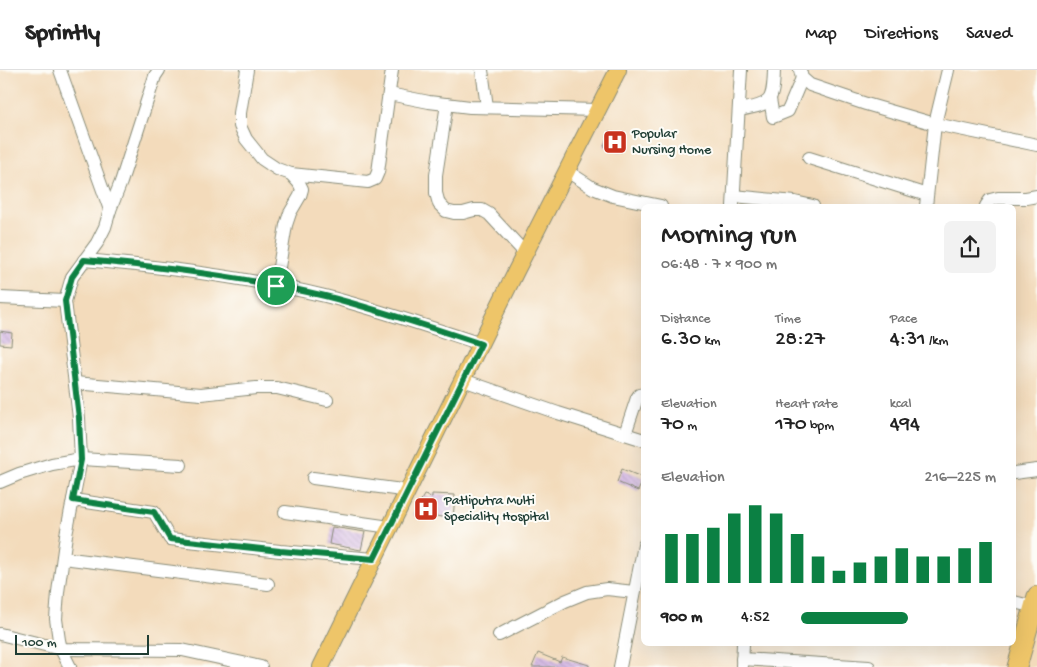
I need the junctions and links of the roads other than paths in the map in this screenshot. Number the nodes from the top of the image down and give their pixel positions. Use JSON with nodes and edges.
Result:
{"nodes":[{"id":1,"x":60,"y":70,"type":"edge"},
{"id":2,"x":159,"y":70,"type":"edge"},
{"id":3,"x":246,"y":70,"type":"edge"},
{"id":4,"x":392,"y":70,"type":"edge"},
{"id":5,"x":482,"y":70,"type":"edge"},
{"id":6,"x":618,"y":70,"type":"edge"},
{"id":7,"x":741,"y":70,"type":"edge"},
{"id":8,"x":774,"y":70,"type":"edge"},
{"id":9,"x":948,"y":70,"type":"edge"},
{"id":10,"x":801,"y":74,"type":"edge"},
{"id":11,"x":389,"y":94,"type":"junction"},
{"id":12,"x":770,"y":99,"type":"junction"},
{"id":13,"x":447,"y":104,"type":"junction"},
{"id":14,"x":487,"y":107,"type":"junction"},
{"id":15,"x":598,"y":110,"type":"junction"},
{"id":16,"x":739,"y":110,"type":"junction"},
{"id":17,"x":935,"y":124,"type":"junction"},
{"id":18,"x":1037,"y":145,"type":"edge"},
{"id":19,"x":808,"y":158,"type":"dead end"},
{"id":20,"x":567,"y":171,"type":"junction"},
{"id":21,"x":291,"y":174,"type":"junction"},
{"id":22,"x":1037,"y":196,"type":"edge"},
{"id":23,"x":734,"y":201,"type":"edge"},
{"id":24,"x":926,"y":201,"type":"edge"},
{"id":25,"x":651,"y":204,"type":"edge"},
{"id":26,"x":804,"y":204,"type":"edge"},
{"id":27,"x":987,"y":204,"type":"edge"},
{"id":28,"x":110,"y":210,"type":"junction"},
{"id":29,"x":525,"y":254,"type":"junction"},
{"id":30,"x":84,"y":260,"type":"junction"},
{"id":31,"x":276,"y":286,"type":"junction"},
{"id":32,"x":0,"y":298,"type":"edge"},
{"id":33,"x":65,"y":301,"type":"junction"},
{"id":34,"x":481,"y":344,"type":"junction"},
{"id":35,"x":463,"y":380,"type":"junction"},
{"id":36,"x":75,"y":383,"type":"junction"},
{"id":37,"x":641,"y":395,"type":"edge"},
{"id":38,"x":327,"y":400,"type":"dead end"},
{"id":39,"x":625,"y":434,"type":"junction"},
{"id":40,"x":641,"y":439,"type":"edge"},
{"id":41,"x":81,"y":460,"type":"junction"},
{"id":42,"x":181,"y":465,"type":"dead end"},
{"id":43,"x":1037,"y":470,"type":"edge"},
{"id":44,"x":1016,"y":473,"type":"edge"},
{"id":45,"x":313,"y":478,"type":"dead end"},
{"id":46,"x":0,"y":482,"type":"edge"},
{"id":47,"x":409,"y":491,"type":"junction"},
{"id":48,"x":73,"y":500,"type":"junction"},
{"id":49,"x":286,"y":512,"type":"dead end"},
{"id":50,"x":390,"y":527,"type":"junction"},
{"id":51,"x":63,"y":558,"type":"junction"},
{"id":52,"x":374,"y":559,"type":"junction"},
{"id":53,"x":641,"y":559,"type":"edge"},
{"id":54,"x":268,"y":584,"type":"dead end"},
{"id":55,"x":634,"y":592,"type":"junction"},
{"id":56,"x":1016,"y":602,"type":"edge"},
{"id":57,"x":1036,"y":602,"type":"edge"},
{"id":58,"x":0,"y":634,"type":"edge"},
{"id":59,"x":499,"y":635,"type":"dead end"},
{"id":60,"x":1037,"y":639,"type":"edge"},
{"id":61,"x":743,"y":646,"type":"edge"},
{"id":62,"x":61,"y":649,"type":"junction"},
{"id":63,"x":742,"y":663,"type":"edge"},
{"id":64,"x":803,"y":665,"type":"edge"},
{"id":65,"x":70,"y":667,"type":"edge"},
{"id":66,"x":262,"y":667,"type":"edge"},
{"id":67,"x":321,"y":667,"type":"edge"},
{"id":68,"x":620,"y":667,"type":"edge"},
{"id":69,"x":870,"y":667,"type":"edge"},
{"id":70,"x":1017,"y":667,"type":"edge"},
{"id":71,"x":1029,"y":667,"type":"edge"}],
"edges":[{"from":1,"to":28,"type":"street"},
{"from":2,"to":28,"type":"street"},
{"from":3,"to":21,"type":"street"},
{"from":4,"to":11,"type":"street"},
{"from":5,"to":14,"type":"street"},
{"from":6,"to":15,"type":"main road"},
{"from":7,"to":16,"type":"street"},
{"from":8,"to":12,"type":"street"},
{"from":9,"to":17,"type":"street"},
{"from":10,"to":12,"type":"street"},
{"from":10,"to":17,"type":"street"},
{"from":11,"to":13,"type":"street"},
{"from":11,"to":21,"type":"street"},
{"from":12,"to":16,"type":"street"},
{"from":13,"to":14,"type":"street"},
{"from":13,"to":29,"type":"street"},
{"from":14,"to":15,"type":"street"},
{"from":15,"to":20,"type":"main road"},
{"from":16,"to":23,"type":"street"},
{"from":17,"to":18,"type":"street"},
{"from":17,"to":24,"type":"street"},
{"from":19,"to":24,"type":"street"},
{"from":20,"to":25,"type":"street"},
{"from":20,"to":29,"type":"main road"},
{"from":21,"to":31,"type":"street"},
{"from":22,"to":27,"type":"street"},
{"from":23,"to":26,"type":"street"},
{"from":28,"to":30,"type":"street"},
{"from":29,"to":34,"type":"main road"},
{"from":30,"to":31,"type":"street"},
{"from":30,"to":33,"type":"street"},
{"from":31,"to":34,"type":"street"},
{"from":32,"to":33,"type":"street"},
{"from":33,"to":36,"type":"street"},
{"from":34,"to":35,"type":"main road"},
{"from":35,"to":39,"type":"street"},
{"from":35,"to":47,"type":"main road"},
{"from":36,"to":38,"type":"street"},
{"from":36,"to":41,"type":"street"},
{"from":37,"to":39,"type":"street"},
{"from":39,"to":40,"type":"street"},
{"from":41,"to":42,"type":"street"},
{"from":41,"to":46,"type":"street"},
{"from":41,"to":48,"type":"street"},
{"from":43,"to":44,"type":"street"},
{"from":45,"to":47,"type":"street"},
{"from":47,"to":50,"type":"main road"},
{"from":48,"to":51,"type":"street"},
{"from":48,"to":52,"type":"street"},
{"from":49,"to":50,"type":"street"},
{"from":50,"to":52,"type":"main road"},
{"from":51,"to":54,"type":"street"},
{"from":51,"to":62,"type":"street"},
{"from":52,"to":67,"type":"main road"},
{"from":53,"to":55,"type":"street"},
{"from":55,"to":59,"type":"street"},
{"from":55,"to":68,"type":"street"},
{"from":56,"to":57,"type":"street"},
{"from":57,"to":70,"type":"highway"},
{"from":58,"to":62,"type":"street"},
{"from":60,"to":71,"type":"highway"},
{"from":61,"to":63,"type":"street"},
{"from":62,"to":65,"type":"street"},
{"from":62,"to":66,"type":"street"},
{"from":63,"to":64,"type":"street"},
{"from":64,"to":69,"type":"street"}]}
